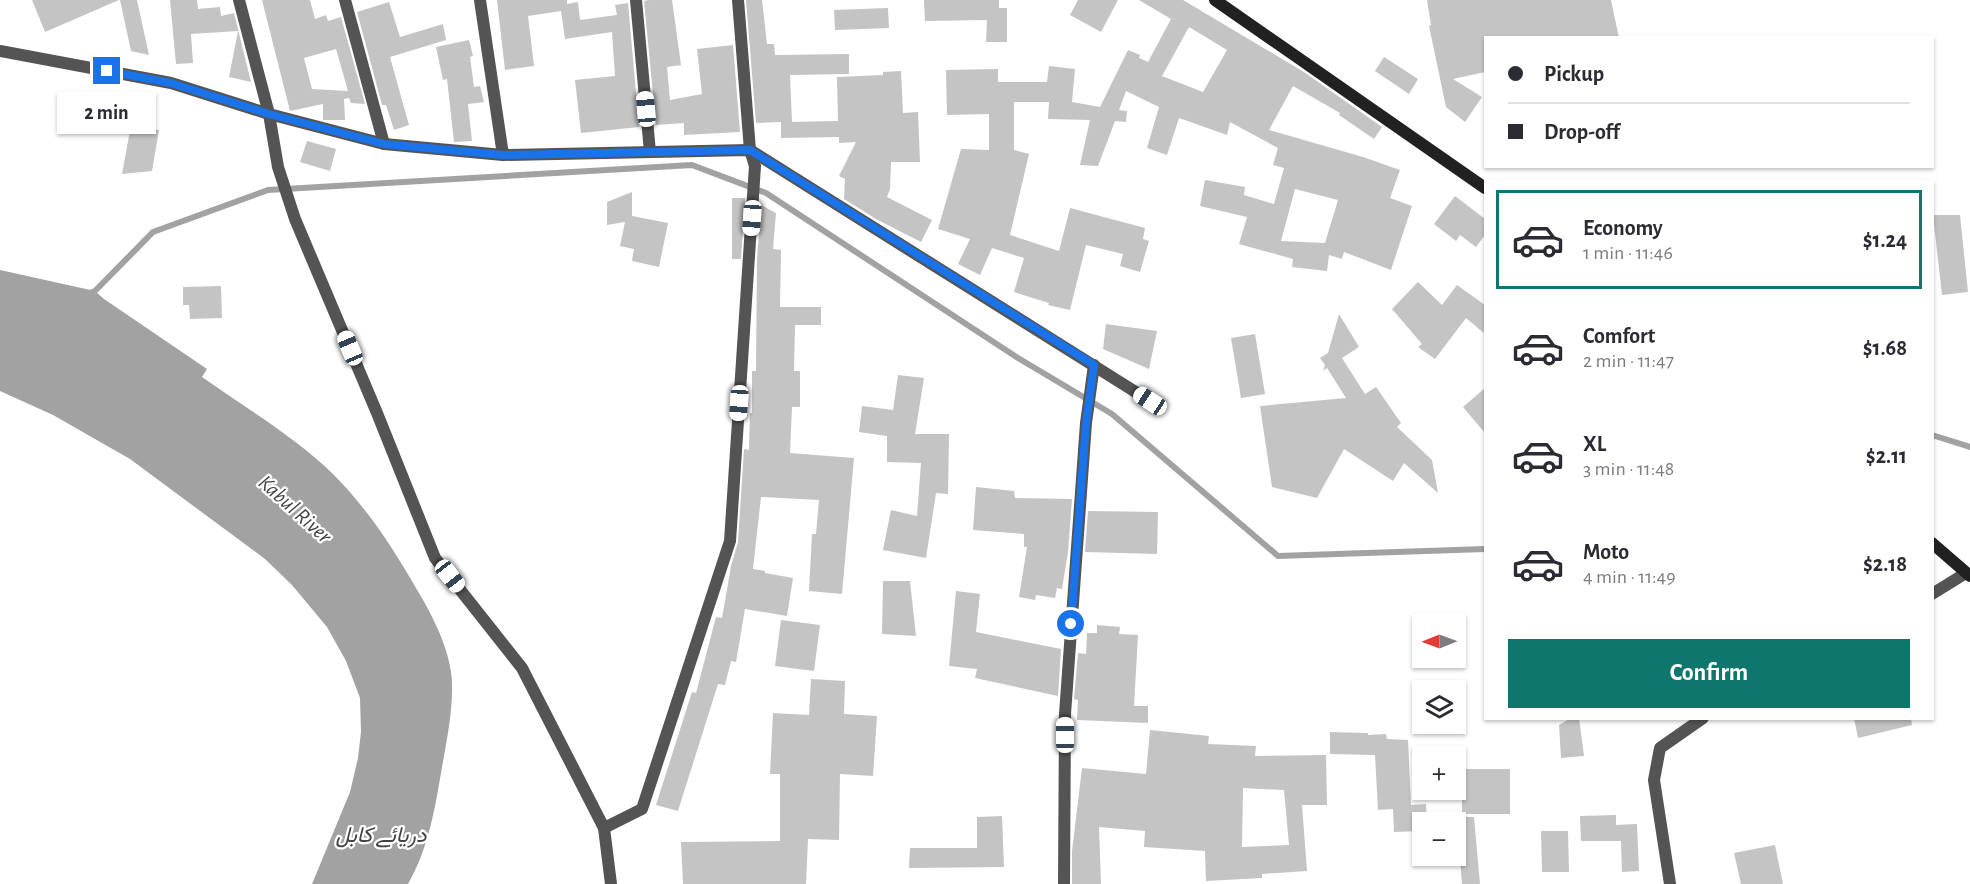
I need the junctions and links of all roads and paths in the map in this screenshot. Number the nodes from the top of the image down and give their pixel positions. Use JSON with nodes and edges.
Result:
{"nodes":[{"id":1,"x":239,"y":0,"type":"edge"},
{"id":2,"x":345,"y":0,"type":"edge"},
{"id":3,"x":480,"y":0,"type":"edge"},
{"id":4,"x":636,"y":0,"type":"edge"},
{"id":5,"x":738,"y":0,"type":"edge"},
{"id":6,"x":1215,"y":0,"type":"edge"},
{"id":7,"x":0,"y":51,"type":"edge"},
{"id":8,"x":269,"y":114,"type":"junction"},
{"id":9,"x":384,"y":144,"type":"junction"},
{"id":10,"x":750,"y":150,"type":"junction"},
{"id":11,"x":650,"y":152,"type":"junction"},
{"id":12,"x":503,"y":155,"type":"junction"},
{"id":13,"x":1484,"y":187,"type":"edge"},
{"id":14,"x":1094,"y":365,"type":"junction"},
{"id":15,"x":1150,"y":401,"type":"dead end"},
{"id":16,"x":1934,"y":545,"type":"edge"},
{"id":17,"x":1968,"y":574,"type":"edge"},
{"id":18,"x":1934,"y":593,"type":"edge"},
{"id":19,"x":1700,"y":720,"type":"edge"},
{"id":20,"x":604,"y":828,"type":"junction"},
{"id":21,"x":611,"y":884,"type":"edge"},
{"id":22,"x":1064,"y":884,"type":"edge"},
{"id":23,"x":1670,"y":884,"type":"edge"}],
"edges":[{"from":1,"to":8,"type":"street"},
{"from":2,"to":9,"type":"street"},
{"from":3,"to":12,"type":"street"},
{"from":4,"to":11,"type":"street"},
{"from":5,"to":10,"type":"street"},
{"from":6,"to":13,"type":"street"},
{"from":7,"to":8,"type":"street"},
{"from":8,"to":9,"type":"street"},
{"from":8,"to":20,"type":"street"},
{"from":9,"to":12,"type":"street"},
{"from":10,"to":11,"type":"street"},
{"from":10,"to":14,"type":"street"},
{"from":10,"to":20,"type":"street"},
{"from":11,"to":12,"type":"street"},
{"from":14,"to":15,"type":"street"},
{"from":14,"to":22,"type":"street"},
{"from":16,"to":17,"type":"street"},
{"from":17,"to":18,"type":"street"},
{"from":19,"to":23,"type":"street"},
{"from":20,"to":21,"type":"street"}]}
